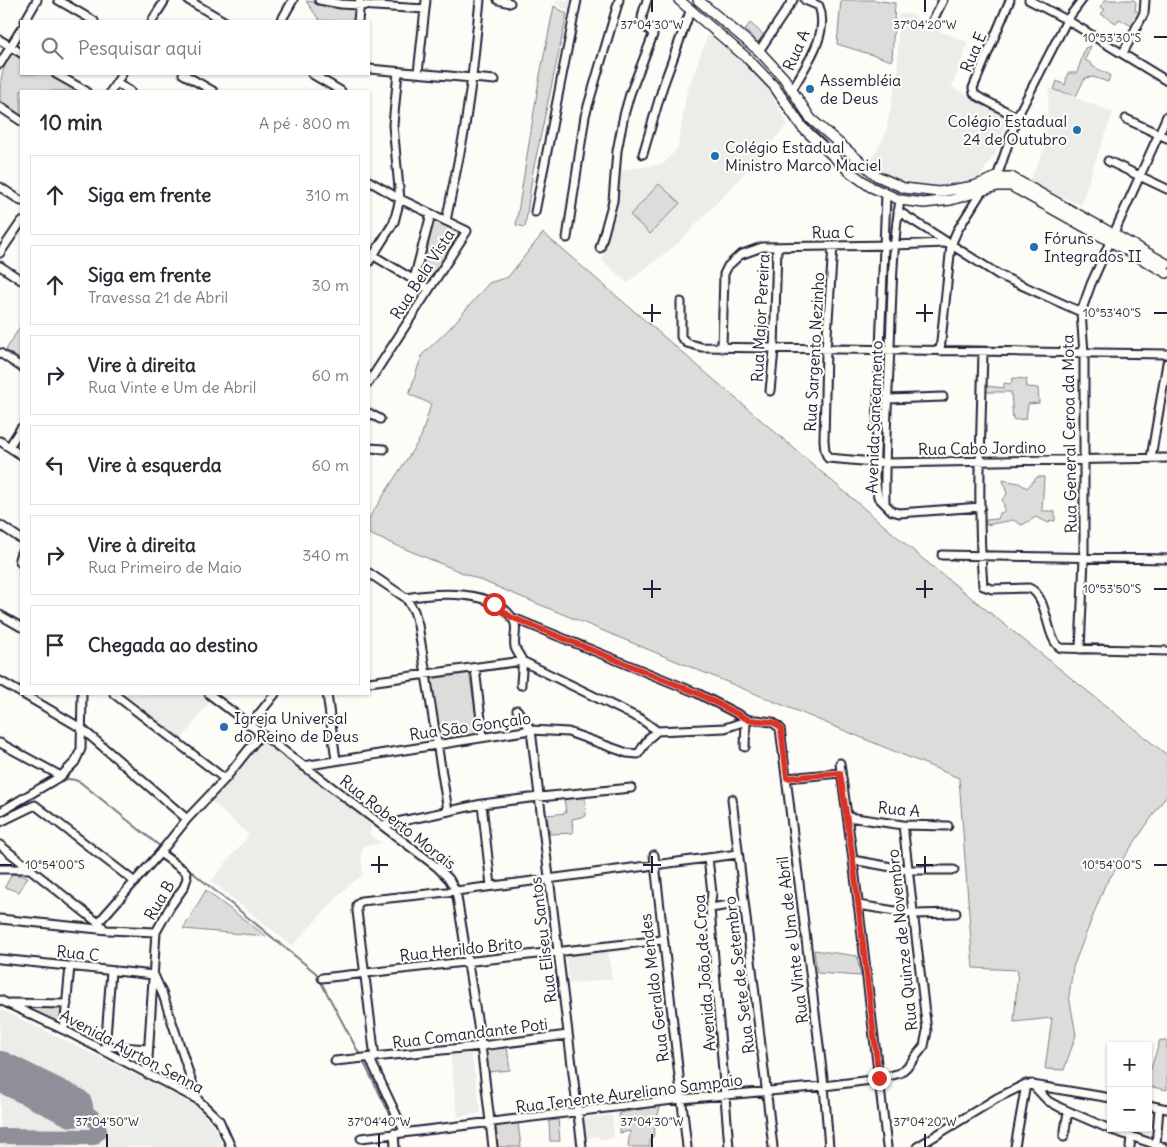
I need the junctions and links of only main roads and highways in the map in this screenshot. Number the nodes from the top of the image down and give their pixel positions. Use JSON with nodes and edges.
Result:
{"nodes":[{"id":1,"x":679,"y":0,"type":"edge"},
{"id":2,"x":698,"y":0,"type":"edge"},
{"id":3,"x":801,"y":106,"type":"junction"},
{"id":4,"x":791,"y":112,"type":"junction"},
{"id":5,"x":811,"y":119,"type":"junction"},
{"id":6,"x":802,"y":127,"type":"junction"},
{"id":7,"x":1111,"y":238,"type":"junction"},
{"id":8,"x":1167,"y":264,"type":"edge"},
{"id":9,"x":1167,"y":273,"type":"edge"}],
"edges":[{"from":1,"to":4,"type":"main road"},
{"from":2,"to":3,"type":"main road"},
{"from":3,"to":4,"type":"main road"},
{"from":3,"to":5,"type":"main road"},
{"from":4,"to":6,"type":"main road"},
{"from":5,"to":6,"type":"main road"},
{"from":5,"to":7,"type":"main road"},
{"from":6,"to":7,"type":"main road"},
{"from":7,"to":8,"type":"main road"},
{"from":7,"to":9,"type":"main road"}]}
